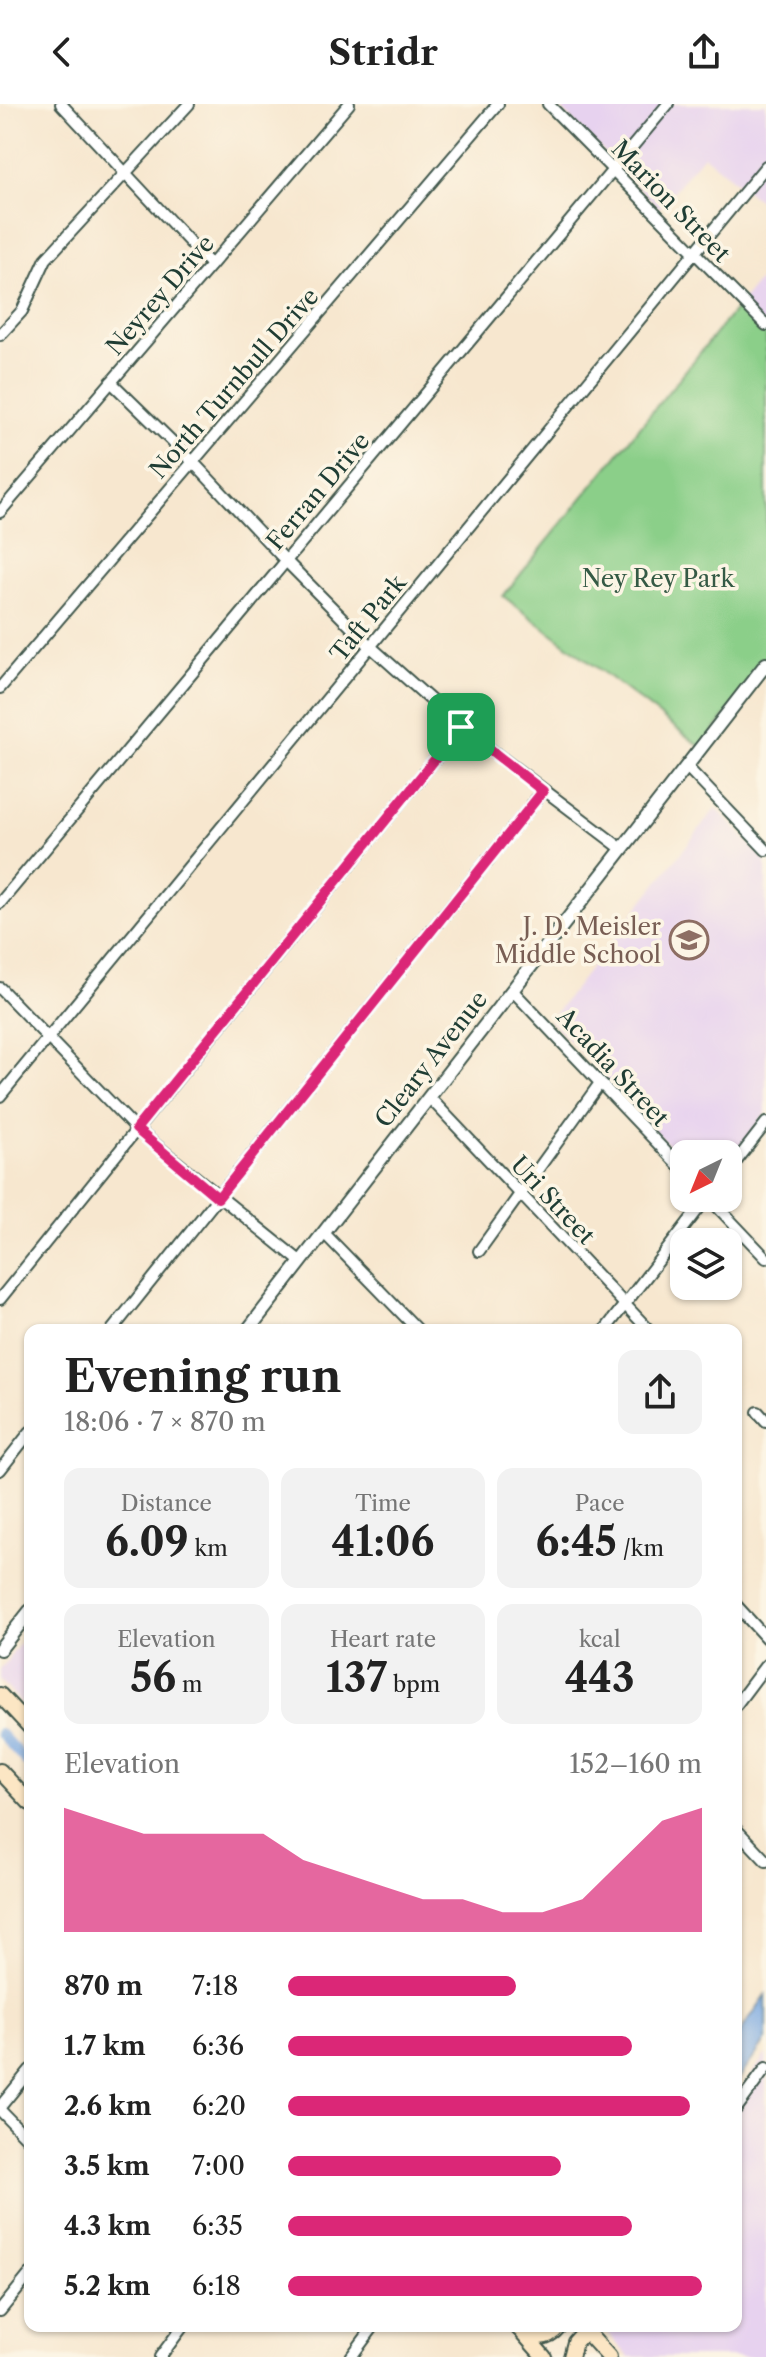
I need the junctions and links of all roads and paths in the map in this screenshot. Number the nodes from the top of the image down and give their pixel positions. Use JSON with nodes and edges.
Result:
{"nodes":[{"id":1,"x":61,"y":104,"type":"edge"},
{"id":2,"x":189,"y":104,"type":"edge"},
{"id":3,"x":349,"y":104,"type":"edge"},
{"id":4,"x":498,"y":104,"type":"edge"},
{"id":5,"x":548,"y":104,"type":"edge"},
{"id":6,"x":668,"y":104,"type":"edge"},
{"id":7,"x":766,"y":166,"type":"edge"},
{"id":8,"x":612,"y":170,"type":"junction"},
{"id":9,"x":125,"y":171,"type":"junction"},
{"id":10,"x":693,"y":254,"type":"junction"},
{"id":11,"x":211,"y":265,"type":"junction"},
{"id":12,"x":766,"y":325,"type":"edge"},
{"id":13,"x":0,"y":335,"type":"edge"},
{"id":14,"x":111,"y":382,"type":"junction"},
{"id":15,"x":192,"y":461,"type":"junction"},
{"id":16,"x":0,"y":512,"type":"edge"},
{"id":17,"x":286,"y":561,"type":"junction"},
{"id":18,"x":370,"y":646,"type":"junction"},
{"id":19,"x":766,"y":664,"type":"edge"},
{"id":20,"x":0,"y":688,"type":"edge"},
{"id":21,"x":461,"y":727,"type":"junction"},
{"id":22,"x":686,"y":766,"type":"junction"},
{"id":23,"x":543,"y":791,"type":"junction"},
{"id":24,"x":622,"y":849,"type":"junction"},
{"id":25,"x":766,"y":850,"type":"edge"},
{"id":26,"x":0,"y":903,"type":"edge"},
{"id":27,"x":0,"y":988,"type":"edge"},
{"id":28,"x":512,"y":990,"type":"junction"},
{"id":29,"x":49,"y":1037,"type":"junction"},
{"id":30,"x":600,"y":1083,"type":"junction"},
{"id":31,"x":0,"y":1096,"type":"edge"},
{"id":32,"x":429,"y":1097,"type":"junction"},
{"id":33,"x":766,"y":1123,"type":"edge"},
{"id":34,"x":136,"y":1129,"type":"junction"},
{"id":35,"x":742,"y":1154,"type":"edge"},
{"id":36,"x":670,"y":1156,"type":"edge"},
{"id":37,"x":520,"y":1195,"type":"junction"},
{"id":38,"x":218,"y":1198,"type":"junction"},
{"id":39,"x":697,"y":1212,"type":"edge"},
{"id":40,"x":722,"y":1212,"type":"edge"},
{"id":41,"x":324,"y":1233,"type":"junction"},
{"id":42,"x":479,"y":1251,"type":"dead end"},
{"id":43,"x":766,"y":1258,"type":"edge"},
{"id":44,"x":301,"y":1262,"type":"junction"},
{"id":45,"x":0,"y":1299,"type":"edge"},
{"id":46,"x":624,"y":1305,"type":"junction"},
{"id":47,"x":117,"y":1324,"type":"edge"},
{"id":48,"x":253,"y":1324,"type":"edge"},
{"id":49,"x":412,"y":1324,"type":"edge"},
{"id":50,"x":610,"y":1324,"type":"edge"},
{"id":51,"x":643,"y":1324,"type":"edge"},
{"id":52,"x":24,"y":1440,"type":"edge"},
{"id":53,"x":0,"y":1470,"type":"edge"},
{"id":54,"x":742,"y":1612,"type":"edge"},
{"id":55,"x":24,"y":1619,"type":"edge"},
{"id":56,"x":766,"y":1638,"type":"edge"},
{"id":57,"x":0,"y":1649,"type":"edge"},
{"id":58,"x":766,"y":1665,"type":"edge"},
{"id":59,"x":0,"y":1695,"type":"edge"},
{"id":60,"x":742,"y":1697,"type":"edge"},
{"id":61,"x":24,"y":1721,"type":"edge"},
{"id":62,"x":0,"y":1771,"type":"edge"},
{"id":63,"x":24,"y":1797,"type":"edge"},
{"id":64,"x":742,"y":1835,"type":"edge"},
{"id":65,"x":766,"y":1861,"type":"edge"},
{"id":66,"x":766,"y":2068,"type":"edge"},
{"id":67,"x":24,"y":2078,"type":"edge"},
{"id":68,"x":742,"y":2101,"type":"edge"},
{"id":69,"x":0,"y":2109,"type":"edge"},
{"id":70,"x":24,"y":2135,"type":"edge"},
{"id":71,"x":24,"y":2281,"type":"edge"},
{"id":72,"x":0,"y":2311,"type":"edge"},
{"id":73,"x":179,"y":2332,"type":"edge"},
{"id":74,"x":370,"y":2332,"type":"edge"},
{"id":75,"x":522,"y":2332,"type":"edge"},
{"id":76,"x":524,"y":2332,"type":"edge"},
{"id":77,"x":553,"y":2332,"type":"edge"},
{"id":78,"x":581,"y":2332,"type":"edge"},
{"id":79,"x":587,"y":2332,"type":"edge"},
{"id":80,"x":160,"y":2357,"type":"edge"},
{"id":81,"x":351,"y":2357,"type":"edge"},
{"id":82,"x":544,"y":2357,"type":"edge"},
{"id":83,"x":571,"y":2357,"type":"edge"},
{"id":84,"x":609,"y":2357,"type":"edge"}],
"edges":[{"from":1,"to":9,"type":"street"},
{"from":2,"to":9,"type":"street"},
{"from":3,"to":11,"type":"street","name":"Neyrey Drive"},
{"from":4,"to":15,"type":"street","name":"North Turnbull Drive"},
{"from":5,"to":8,"type":"street","name":"Marion Street"},
{"from":6,"to":8,"type":"street","name":"Ferran Drive"},
{"from":7,"to":10,"type":"street","name":"Taft Park"},
{"from":8,"to":10,"type":"street","name":"Marion Street"},
{"from":8,"to":17,"type":"street","name":"Ferran Drive"},
{"from":9,"to":11,"type":"street"},
{"from":9,"to":13,"type":"street"},
{"from":10,"to":12,"type":"street","name":"Marion Street"},
{"from":10,"to":18,"type":"street","name":"Taft Park"},
{"from":11,"to":14,"type":"street","name":"Neyrey Drive"},
{"from":14,"to":15,"type":"street"},
{"from":14,"to":16,"type":"street","name":"Neyrey Drive"},
{"from":15,"to":17,"type":"street"},
{"from":15,"to":20,"type":"street","name":"North Turnbull Drive"},
{"from":17,"to":18,"type":"street"},
{"from":17,"to":26,"type":"street","name":"Ferran Drive"},
{"from":18,"to":21,"type":"street"},
{"from":18,"to":29,"type":"street","name":"Taft Park"},
{"from":19,"to":22,"type":"street","name":"Cleary Avenue"},
{"from":21,"to":23,"type":"street"},
{"from":21,"to":34,"type":"street"},
{"from":22,"to":24,"type":"street","name":"Cleary Avenue"},
{"from":22,"to":25,"type":"street"},
{"from":23,"to":24,"type":"street"},
{"from":23,"to":38,"type":"street"},
{"from":24,"to":28,"type":"street","name":"Cleary Avenue"},
{"from":27,"to":29,"type":"street"},
{"from":28,"to":30,"type":"street","name":"Acadia Street"},
{"from":28,"to":32,"type":"street","name":"Cleary Avenue"},
{"from":29,"to":31,"type":"street","name":"Taft Park"},
{"from":29,"to":34,"type":"street"},
{"from":30,"to":36,"type":"street","name":"Acadia Street"},
{"from":30,"to":37,"type":"street"},
{"from":32,"to":37,"type":"street","name":"Uri Street"},
{"from":32,"to":41,"type":"street","name":"Cleary Avenue"},
{"from":33,"to":35,"type":"street"},
{"from":34,"to":38,"type":"street"},
{"from":34,"to":45,"type":"street"},
{"from":37,"to":42,"type":"street"},
{"from":37,"to":46,"type":"street","name":"Uri Street"},
{"from":38,"to":44,"type":"street"},
{"from":38,"to":47,"type":"street"},
{"from":39,"to":46,"type":"street"},
{"from":40,"to":43,"type":"street"},
{"from":41,"to":44,"type":"street","name":"Cleary Avenue"},
{"from":41,"to":49,"type":"street"},
{"from":44,"to":48,"type":"street","name":"Cleary Avenue"},
{"from":46,"to":50,"type":"street"},
{"from":46,"to":51,"type":"street","name":"Uri Street"},
{"from":52,"to":53,"type":"street"},
{"from":54,"to":56,"type":"street"},
{"from":55,"to":57,"type":"street"},
{"from":58,"to":60,"type":"street"},
{"from":59,"to":61,"type":"main road"},
{"from":62,"to":63,"type":"main road"},
{"from":64,"to":65,"type":"street"},
{"from":66,"to":68,"type":"street"},
{"from":67,"to":69,"type":"street"},
{"from":69,"to":70,"type":"street"},
{"from":71,"to":72,"type":"street"},
{"from":73,"to":80,"type":"street"},
{"from":74,"to":81,"type":"street"},
{"from":75,"to":82,"type":"main road"},
{"from":76,"to":77,"type":"main road"},
{"from":78,"to":83,"type":"main road"},
{"from":79,"to":84,"type":"main road"}]}
